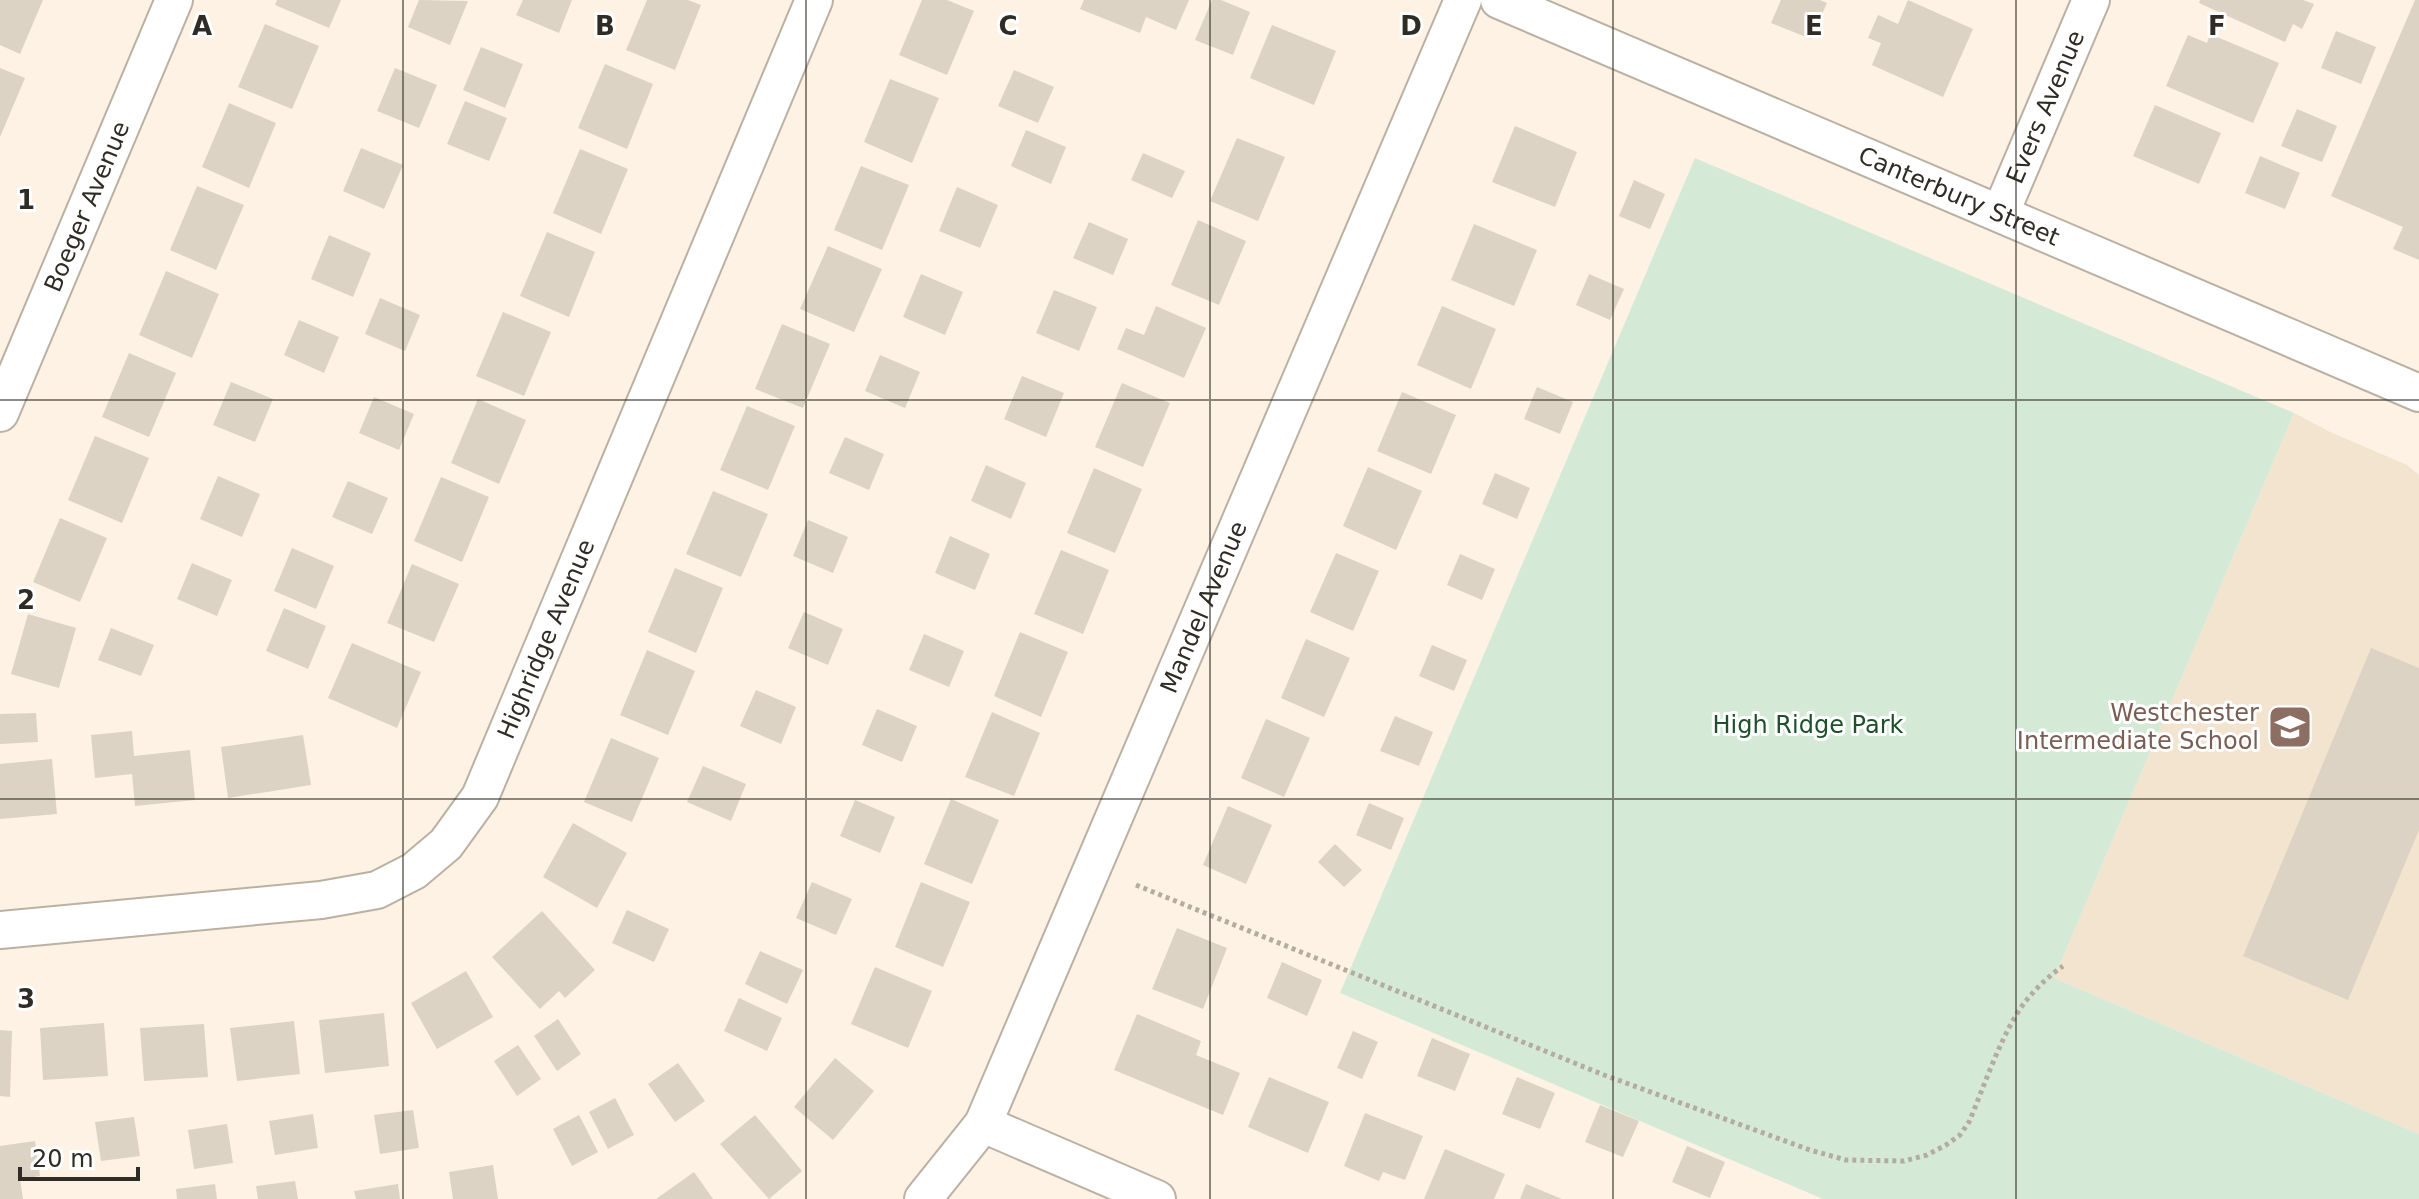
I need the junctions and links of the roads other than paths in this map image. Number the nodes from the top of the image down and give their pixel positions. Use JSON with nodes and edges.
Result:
{"nodes":[{"id":1,"x":174,"y":0,"type":"edge"},
{"id":2,"x":814,"y":0,"type":"edge"},
{"id":3,"x":1463,"y":0,"type":"edge"},
{"id":4,"x":1499,"y":0,"type":"edge"},
{"id":5,"x":2091,"y":0,"type":"edge"},
{"id":6,"x":2001,"y":212,"type":"junction"},
{"id":7,"x":2419,"y":393,"type":"edge"},
{"id":8,"x":0,"y":413,"type":"edge"},
{"id":9,"x":0,"y":930,"type":"edge"},
{"id":10,"x":983,"y":1124,"type":"junction"},
{"id":11,"x":923,"y":1199,"type":"edge"},
{"id":12,"x":1157,"y":1199,"type":"edge"}],
"edges":[{"from":1,"to":8,"type":"street","name":"Boeger Avenue"},
{"from":2,"to":9,"type":"street","name":"Highridge Avenue"},
{"from":3,"to":10,"type":"street","name":"Mandel Avenue"},
{"from":4,"to":6,"type":"street","name":"Canterbury Street"},
{"from":5,"to":6,"type":"street","name":"Evers Avenue"},
{"from":6,"to":7,"type":"street","name":"Canterbury Street"},
{"from":10,"to":11,"type":"street","name":"Mandel Avenue"},
{"from":10,"to":12,"type":"street"}]}
